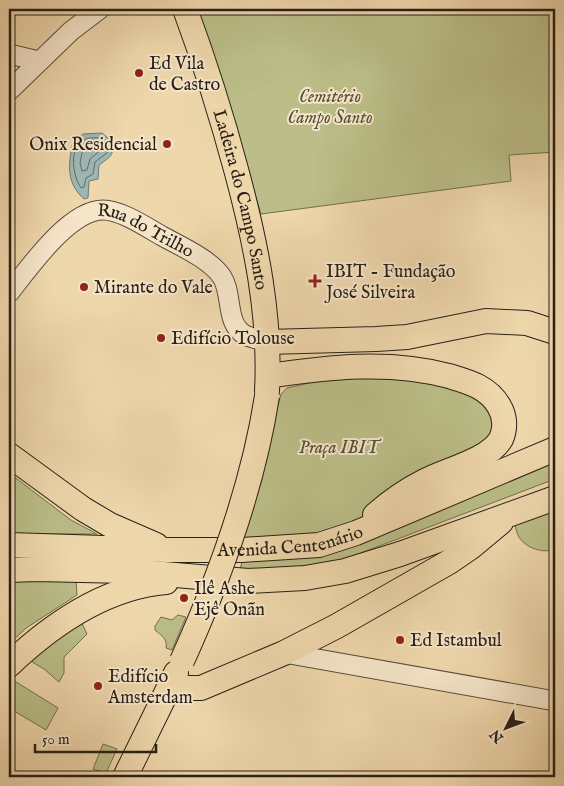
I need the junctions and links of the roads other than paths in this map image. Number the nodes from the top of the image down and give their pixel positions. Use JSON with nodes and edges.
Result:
{"nodes":[{"id":1,"x":100,"y":9,"type":"edge"},
{"id":2,"x":185,"y":9,"type":"edge"},
{"id":3,"x":9,"y":54,"type":"edge"},
{"id":4,"x":39,"y":61,"type":"junction"},
{"id":5,"x":9,"y":92,"type":"edge"},
{"id":6,"x":9,"y":293,"type":"edge"},
{"id":7,"x":553,"y":326,"type":"edge"},
{"id":8,"x":267,"y":342,"type":"junction"},
{"id":9,"x":268,"y":386,"type":"junction"},
{"id":10,"x":555,"y":449,"type":"edge"},
{"id":11,"x":9,"y":455,"type":"edge"},
{"id":12,"x":555,"y":498,"type":"edge"},
{"id":13,"x":512,"y":512,"type":"junction"},
{"id":14,"x":356,"y":533,"type":"junction"},
{"id":15,"x":9,"y":545,"type":"edge"},
{"id":16,"x":167,"y":550,"type":"junction"},
{"id":17,"x":9,"y":570,"type":"edge"},
{"id":18,"x":224,"y":578,"type":"junction"},
{"id":19,"x":284,"y":653,"type":"junction"},
{"id":20,"x":9,"y":665,"type":"edge"},
{"id":21,"x":170,"y":688,"type":"junction"},
{"id":22,"x":555,"y":701,"type":"edge"},
{"id":23,"x":132,"y":772,"type":"edge"}],
"edges":[{"from":1,"to":4,"type":"street"},
{"from":2,"to":8,"type":"main road","name":"Ladeira do Campo Santo"},
{"from":3,"to":4,"type":"street"},
{"from":4,"to":5,"type":"street"},
{"from":6,"to":8,"type":"street","name":"Rua do Trilho"},
{"from":7,"to":8,"type":"main road"},
{"from":8,"to":9,"type":"main road","name":"Ladeira do Campo Santo"},
{"from":9,"to":14,"type":"main road"},
{"from":9,"to":21,"type":"main road","name":"Ladeira do Campo Santo","bridge":true},
{"from":10,"to":14,"type":"main road","name":"Avenida Centenário"},
{"from":11,"to":16,"type":"main road"},
{"from":12,"to":13,"type":"main road","name":"Avenida Centenário"},
{"from":13,"to":18,"type":"main road","name":"Avenida Centenário"},
{"from":13,"to":19,"type":"main road"},
{"from":14,"to":16,"type":"main road","name":"Avenida Centenário"},
{"from":15,"to":16,"type":"main road","name":"Avenida Centenário"},
{"from":17,"to":18,"type":"main road","name":"Avenida Centenário"},
{"from":18,"to":20,"type":"main road"},
{"from":19,"to":21,"type":"main road"},
{"from":19,"to":22,"type":"street"},
{"from":21,"to":23,"type":"main road","name":"Ladeira do Campo Santo"}]}
